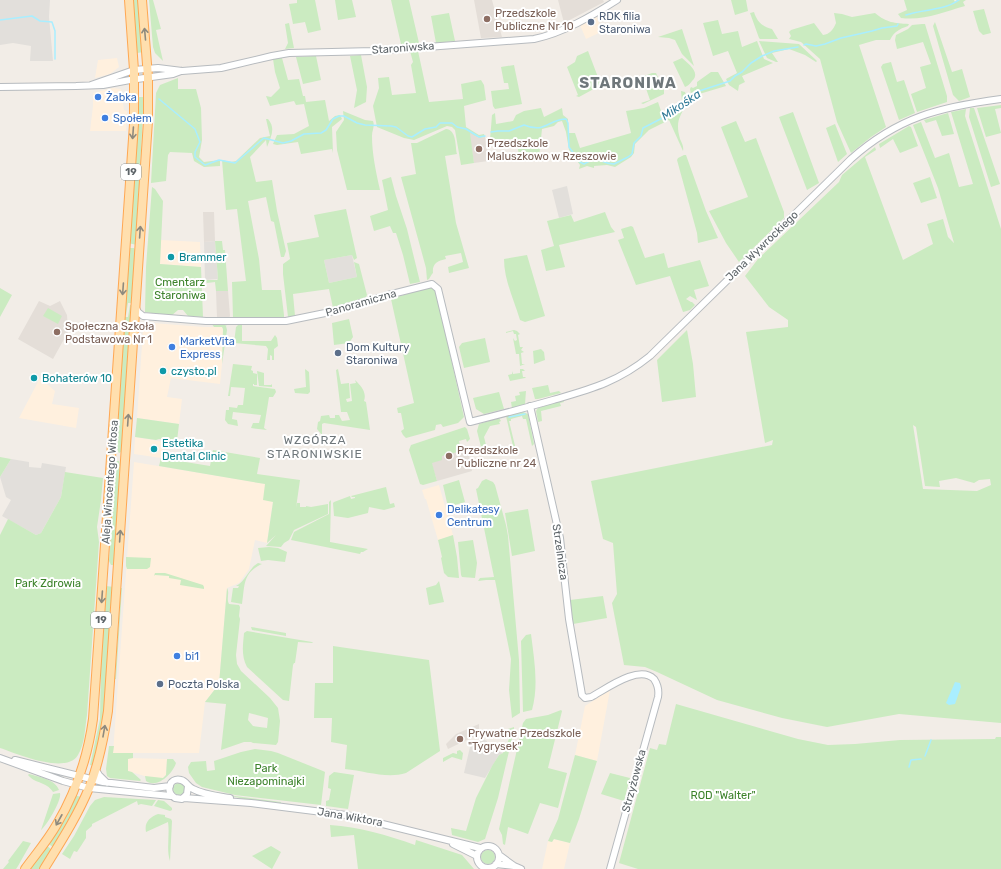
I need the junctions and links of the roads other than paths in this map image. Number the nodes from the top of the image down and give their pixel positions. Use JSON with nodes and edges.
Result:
{"nodes":[{"id":1,"x":129,"y":0,"type":"edge"},
{"id":2,"x":142,"y":0,"type":"edge"},
{"id":3,"x":617,"y":0,"type":"edge"},
{"id":4,"x":134,"y":70,"type":"junction"},
{"id":5,"x":148,"y":73,"type":"junction"},
{"id":6,"x":134,"y":79,"type":"junction"},
{"id":7,"x":91,"y":85,"type":"junction"},
{"id":8,"x":0,"y":87,"type":"edge"},
{"id":9,"x":1001,"y":99,"type":"edge"},
{"id":10,"x":126,"y":250,"type":"junction"},
{"id":11,"x":139,"y":252,"type":"junction"},
{"id":12,"x":136,"y":306,"type":"junction"},
{"id":13,"x":143,"y":316,"type":"junction"},
{"id":14,"x":134,"y":325,"type":"junction"},
{"id":15,"x":530,"y":406,"type":"junction"},
{"id":16,"x":470,"y":422,"type":"joint"},
{"id":17,"x":111,"y":458,"type":"junction"},
{"id":18,"x":125,"y":459,"type":"junction"},
{"id":19,"x":659,"y":693,"type":"joint"},
{"id":20,"x":0,"y":756,"type":"edge"},
{"id":21,"x":95,"y":769,"type":"junction"},
{"id":22,"x":77,"y":781,"type":"junction"},
{"id":23,"x":107,"y":783,"type":"junction"},
{"id":24,"x":90,"y":784,"type":"junction"},
{"id":25,"x":170,"y":786,"type":"junction"},
{"id":26,"x":188,"y":786,"type":"junction"},
{"id":27,"x":171,"y":796,"type":"junction"},
{"id":28,"x":183,"y":798,"type":"junction"},
{"id":29,"x":251,"y":803,"type":"junction"},
{"id":30,"x":446,"y":840,"type":"junction"},
{"id":31,"x":480,"y":848,"type":"junction"},
{"id":32,"x":499,"y":855,"type":"junction"},
{"id":33,"x":477,"y":856,"type":"junction"},
{"id":34,"x":514,"y":866,"type":"junction"},
{"id":35,"x":492,"y":867,"type":"edge"},
{"id":36,"x":483,"y":868,"type":"edge"},
{"id":37,"x":25,"y":869,"type":"edge"},
{"id":38,"x":44,"y":869,"type":"edge"},
{"id":39,"x":521,"y":869,"type":"edge"},
{"id":40,"x":610,"y":869,"type":"edge"}],
"edges":[{"from":1,"to":4,"type":"main road","number":"19"},
{"from":5,"to":2,"type":"main road","number":"19","one_way":true},
{"from":3,"to":5,"type":"street","name":"Staroniwska"},
{"from":4,"to":5,"type":"street"},
{"from":4,"to":6,"type":"main road","number":"19"},
{"from":4,"to":7,"type":"street"},
{"from":5,"to":6,"type":"street","name":"Staroniwska"},
{"from":11,"to":5,"type":"main road","name":"Aleja Wincentego Witosa","number":"19","one_way":true},
{"from":6,"to":7,"type":"street","name":"Staroniwska"},
{"from":6,"to":10,"type":"main road","name":"Aleja Wincentego Witosa","number":"19","one_way":true},
{"from":7,"to":8,"type":"street"},
{"from":9,"to":15,"type":"street","name":"Jana Wywrockiego"},
{"from":10,"to":11,"type":"main road"},
{"from":10,"to":17,"type":"main road","name":"Aleja Wincentego Witosa","number":"19","one_way":true},
{"from":11,"to":12,"type":"main road","name":"Aleja Wincentego Witosa","number":"19"},
{"from":12,"to":13,"type":"street"},
{"from":12,"to":14,"type":"main road","name":"Aleja Wincentego Witosa","number":"19"},
{"from":13,"to":14,"type":"street"},
{"from":13,"to":16,"type":"street","name":"Panoramiczna"},
{"from":18,"to":14,"type":"main road","name":"Aleja Wincentego Witosa","number":"19","one_way":true},
{"from":15,"to":16,"type":"street","name":"Jana Wywrockiego"},
{"from":15,"to":19,"type":"street","name":"Strzelnicza"},
{"from":17,"to":18,"type":"main road"},
{"from":17,"to":22,"type":"main road","name":"Aleja Wincentego Witosa","number":"19","one_way":true},
{"from":21,"to":18,"type":"main road","name":"Aleja Wincentego Witosa","number":"19","one_way":true},
{"from":19,"to":40,"type":"street","name":"Strzyżowska"},
{"from":20,"to":22,"type":"street"},
{"from":21,"to":23,"type":"street"},
{"from":21,"to":24,"type":"main road","name":"Aleja Wincentego Witosa","number":"19"},
{"from":22,"to":24,"type":"street"},
{"from":22,"to":37,"type":"main road","name":"Aleja Wincentego Witosa","number":"19","one_way":true},
{"from":23,"to":24,"type":"street"},
{"from":23,"to":25,"type":"street"},
{"from":24,"to":27,"type":"street"},
{"from":24,"to":38,"type":"main road","name":"Aleja Wincentego Witosa","number":"19"},
{"from":25,"to":26,"type":"street"},
{"from":25,"to":27,"type":"street"},
{"from":26,"to":28,"type":"street"},
{"from":26,"to":29,"type":"street","name":"Jana Wiktora"},
{"from":27,"to":28,"type":"street"},
{"from":28,"to":29,"type":"street","name":"Jana Wiktora"},
{"from":29,"to":30,"type":"street","name":"Jana Wiktora"},
{"from":30,"to":31,"type":"street","name":"Jana Wiktora"},
{"from":30,"to":33,"type":"street","name":"Jana Wiktora"},
{"from":31,"to":32,"type":"street"},
{"from":31,"to":33,"type":"street"},
{"from":32,"to":34,"type":"street"},
{"from":32,"to":35,"type":"street"},
{"from":33,"to":36,"type":"street"},
{"from":34,"to":35,"type":"street"},
{"from":34,"to":39,"type":"street"},
{"from":35,"to":36,"type":"street"}]}
